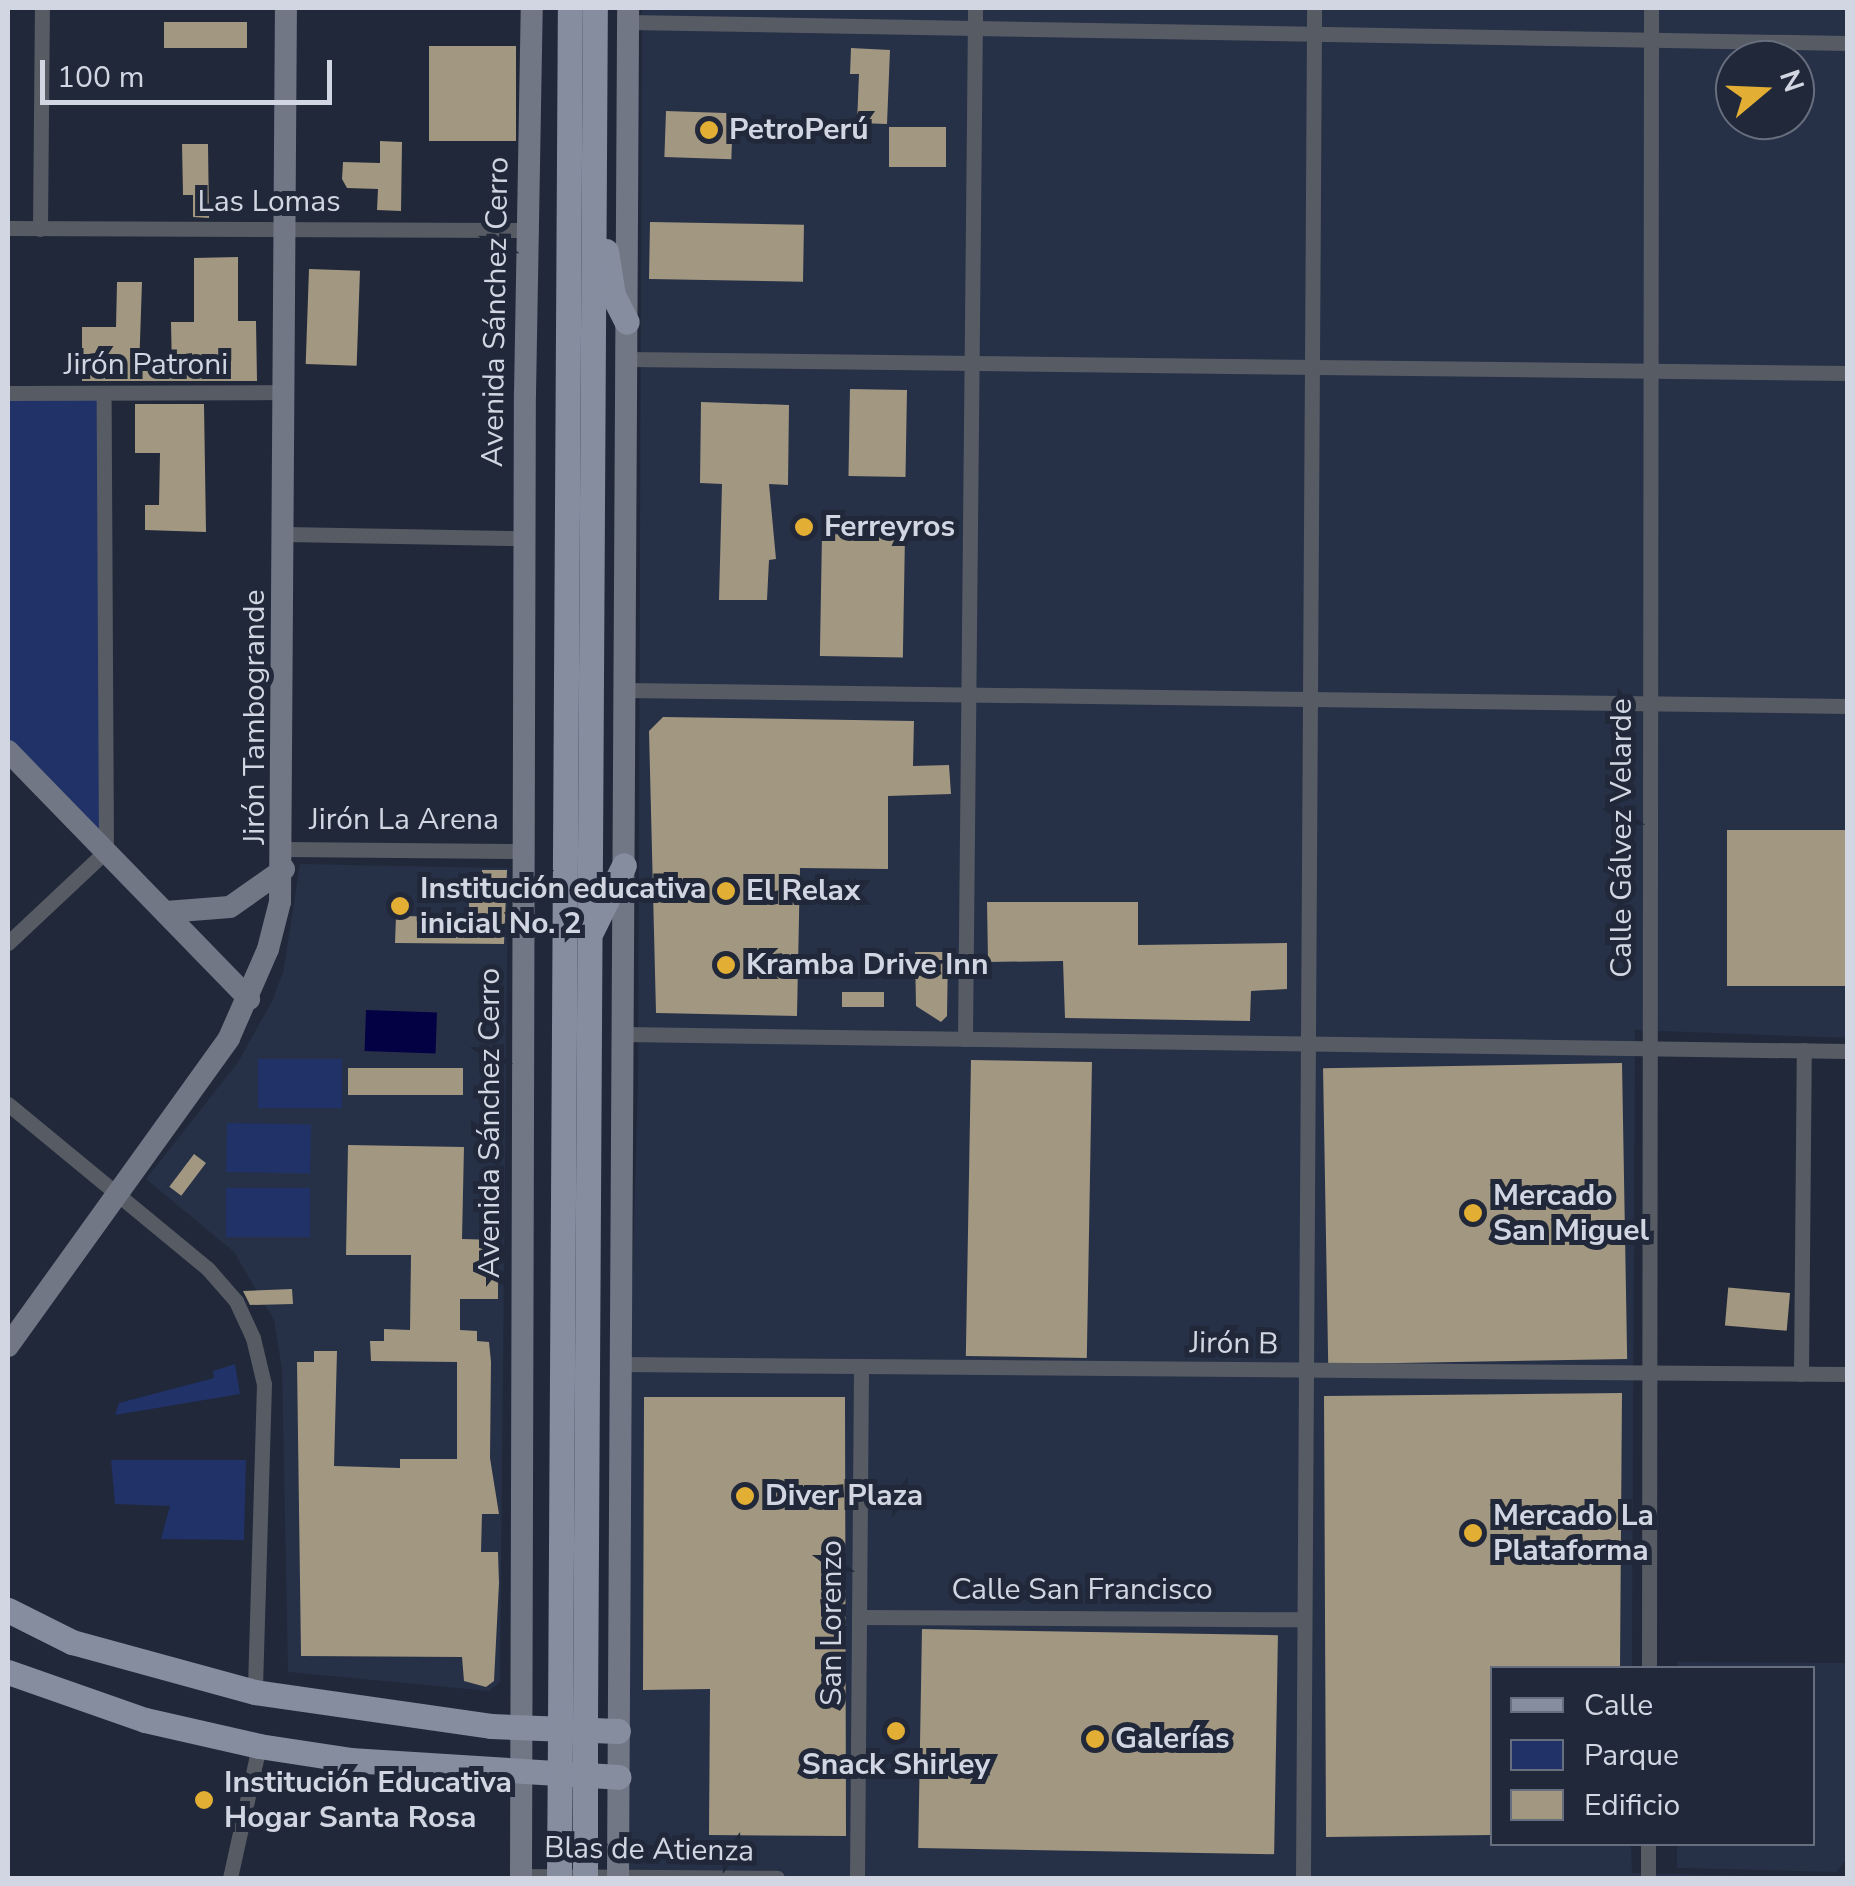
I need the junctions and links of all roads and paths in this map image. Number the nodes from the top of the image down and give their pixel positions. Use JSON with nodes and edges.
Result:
{"nodes":[{"id":1,"x":42,"y":8,"type":"edge"},
{"id":2,"x":286,"y":8,"type":"edge"},
{"id":3,"x":532,"y":8,"type":"edge"},
{"id":4,"x":570,"y":8,"type":"edge"},
{"id":5,"x":595,"y":8,"type":"edge"},
{"id":6,"x":975,"y":8,"type":"edge"},
{"id":7,"x":1314,"y":8,"type":"edge"},
{"id":8,"x":1651,"y":8,"type":"edge"},
{"id":9,"x":628,"y":15,"type":"edge"},
{"id":10,"x":975,"y":28,"type":"junction"},
{"id":11,"x":1314,"y":34,"type":"junction"},
{"id":12,"x":1651,"y":40,"type":"junction"},
{"id":13,"x":1848,"y":43,"type":"edge"},
{"id":14,"x":595,"y":166,"type":"junction"},
{"id":15,"x":8,"y":228,"type":"edge"},
{"id":16,"x":40,"y":229,"type":"junction"},
{"id":17,"x":286,"y":229,"type":"junction"},
{"id":18,"x":531,"y":230,"type":"junction"},
{"id":19,"x":627,"y":322,"type":"junction"},
{"id":20,"x":626,"y":359,"type":"junction"},
{"id":21,"x":971,"y":361,"type":"junction"},
{"id":22,"x":1312,"y":366,"type":"junction"},
{"id":23,"x":1651,"y":372,"type":"junction"},
{"id":24,"x":1848,"y":373,"type":"edge"},
{"id":25,"x":286,"y":392,"type":"junction"},
{"id":26,"x":8,"y":393,"type":"edge"},
{"id":27,"x":104,"y":394,"type":"junction"},
{"id":28,"x":285,"y":534,"type":"junction"},
{"id":29,"x":526,"y":538,"type":"junction"},
{"id":30,"x":624,"y":690,"type":"junction"},
{"id":31,"x":968,"y":694,"type":"junction"},
{"id":32,"x":1310,"y":699,"type":"junction"},
{"id":33,"x":1650,"y":704,"type":"junction"},
{"id":34,"x":1848,"y":706,"type":"edge"},
{"id":35,"x":8,"y":751,"type":"edge"},
{"id":36,"x":106,"y":851,"type":"junction"},
{"id":37,"x":522,"y":851,"type":"junction"},
{"id":38,"x":284,"y":859,"type":"junction"},
{"id":39,"x":624,"y":865,"type":"junction"},
{"id":40,"x":166,"y":912,"type":"junction"},
{"id":41,"x":588,"y":939,"type":"junction"},
{"id":42,"x":8,"y":943,"type":"edge"},
{"id":43,"x":249,"y":1000,"type":"junction"},
{"id":44,"x":622,"y":1034,"type":"junction"},
{"id":45,"x":965,"y":1038,"type":"junction"},
{"id":46,"x":1308,"y":1044,"type":"junction"},
{"id":47,"x":1650,"y":1048,"type":"junction"},
{"id":48,"x":1804,"y":1050,"type":"junction"},
{"id":49,"x":1848,"y":1051,"type":"edge"},
{"id":50,"x":8,"y":1104,"type":"edge"},
{"id":51,"x":116,"y":1193,"type":"junction"},
{"id":52,"x":8,"y":1346,"type":"edge"},
{"id":53,"x":620,"y":1364,"type":"junction"},
{"id":54,"x":860,"y":1367,"type":"junction"},
{"id":55,"x":1306,"y":1373,"type":"junction"},
{"id":56,"x":1649,"y":1374,"type":"junction"},
{"id":57,"x":1801,"y":1374,"type":"junction"},
{"id":58,"x":1848,"y":1374,"type":"edge"},
{"id":59,"x":8,"y":1610,"type":"edge"},
{"id":60,"x":859,"y":1617,"type":"junction"},
{"id":61,"x":1304,"y":1618,"type":"junction"},
{"id":62,"x":1649,"y":1666,"type":"edge"},
{"id":63,"x":8,"y":1672,"type":"edge"},
{"id":64,"x":255,"y":1692,"type":"junction"},
{"id":65,"x":573,"y":1722,"type":"junction"},
{"id":66,"x":524,"y":1729,"type":"junction"},
{"id":67,"x":618,"y":1731,"type":"junction"},
{"id":68,"x":258,"y":1746,"type":"junction"},
{"id":69,"x":523,"y":1773,"type":"junction"},
{"id":70,"x":618,"y":1778,"type":"junction"},
{"id":71,"x":1648,"y":1846,"type":"edge"},
{"id":72,"x":521,"y":1877,"type":"edge"},
{"id":73,"x":230,"y":1878,"type":"edge"},
{"id":74,"x":560,"y":1878,"type":"edge"},
{"id":75,"x":584,"y":1878,"type":"edge"},
{"id":76,"x":618,"y":1878,"type":"edge"},
{"id":77,"x":777,"y":1878,"type":"edge"},
{"id":78,"x":858,"y":1878,"type":"edge"},
{"id":79,"x":1302,"y":1878,"type":"edge"},
{"id":80,"x":1648,"y":1878,"type":"edge"}],
"edges":[{"from":1,"to":16,"type":"street"},
{"from":2,"to":17,"type":"main road","name":"Jirón Tambogrande"},
{"from":3,"to":18,"type":"main road","name":"Avenida Sánchez Cerro"},
{"from":4,"to":65,"type":"main road"},
{"from":5,"to":14,"type":"main road"},
{"from":6,"to":10,"type":"street"},
{"from":7,"to":11,"type":"street"},
{"from":8,"to":12,"type":"street","name":"Calle Gálvez Velarde"},
{"from":9,"to":10,"type":"street"},
{"from":9,"to":19,"type":"main road"},
{"from":10,"to":11,"type":"street"},
{"from":10,"to":21,"type":"street"},
{"from":11,"to":12,"type":"street"},
{"from":11,"to":22,"type":"street"},
{"from":12,"to":13,"type":"street"},
{"from":12,"to":23,"type":"street","name":"Calle Gálvez Velarde"},
{"from":14,"to":19,"type":"main road"},
{"from":14,"to":41,"type":"main road"},
{"from":15,"to":16,"type":"street","name":"Las Lomas"},
{"from":16,"to":17,"type":"street","name":"Las Lomas"},
{"from":17,"to":18,"type":"street","name":"Las Lomas"},
{"from":17,"to":25,"type":"main road","name":"Jirón Tambogrande"},
{"from":18,"to":29,"type":"main road","name":"Avenida Sánchez Cerro"},
{"from":19,"to":20,"type":"main road"},
{"from":20,"to":21,"type":"street"},
{"from":20,"to":30,"type":"main road"},
{"from":21,"to":22,"type":"street"},
{"from":21,"to":31,"type":"street"},
{"from":22,"to":23,"type":"street"},
{"from":22,"to":32,"type":"street"},
{"from":23,"to":24,"type":"street"},
{"from":23,"to":33,"type":"street","name":"Calle Gálvez Velarde"},
{"from":25,"to":27,"type":"street","name":"Jirón Patroni"},
{"from":25,"to":28,"type":"main road","name":"Jirón Tambogrande"},
{"from":26,"to":27,"type":"street","name":"Jirón Patroni"},
{"from":27,"to":36,"type":"street"},
{"from":28,"to":29,"type":"street"},
{"from":28,"to":38,"type":"main road","name":"Jirón Tambogrande"},
{"from":29,"to":37,"type":"main road","name":"Avenida Sánchez Cerro"},
{"from":30,"to":31,"type":"street"},
{"from":30,"to":39,"type":"main road"},
{"from":31,"to":32,"type":"street"},
{"from":31,"to":45,"type":"street"},
{"from":32,"to":33,"type":"street"},
{"from":32,"to":46,"type":"street"},
{"from":33,"to":34,"type":"street"},
{"from":33,"to":47,"type":"street","name":"Calle Gálvez Velarde"},
{"from":35,"to":36,"type":"main road"},
{"from":36,"to":40,"type":"main road"},
{"from":36,"to":42,"type":"street"},
{"from":37,"to":38,"type":"street","name":"Jirón La Arena"},
{"from":37,"to":66,"type":"main road","name":"Avenida Sánchez Cerro"},
{"from":38,"to":40,"type":"main road","name":"Jirón La Arena"},
{"from":38,"to":43,"type":"main road","name":"Jirón Tambogrande"},
{"from":39,"to":41,"type":"main road"},
{"from":39,"to":44,"type":"main road"},
{"from":40,"to":43,"type":"main road"},
{"from":41,"to":65,"type":"main road"},
{"from":43,"to":51,"type":"main road","name":"Jirón Tambogrande"},
{"from":44,"to":45,"type":"street"},
{"from":44,"to":53,"type":"main road"},
{"from":45,"to":46,"type":"street"},
{"from":46,"to":47,"type":"street"},
{"from":46,"to":55,"type":"street"},
{"from":47,"to":48,"type":"street"},
{"from":47,"to":56,"type":"street","name":"Calle Gálvez Velarde"},
{"from":48,"to":49,"type":"street"},
{"from":48,"to":57,"type":"street"},
{"from":50,"to":51,"type":"street"},
{"from":51,"to":52,"type":"main road","name":"Jirón Tambogrande"},
{"from":51,"to":64,"type":"street"},
{"from":53,"to":54,"type":"street","name":"Jirón B"},
{"from":53,"to":67,"type":"main road"},
{"from":54,"to":55,"type":"street","name":"Jirón B"},
{"from":54,"to":60,"type":"street","name":"San Lorenzo"},
{"from":55,"to":56,"type":"street","name":"Jirón B"},
{"from":55,"to":61,"type":"street"},
{"from":56,"to":57,"type":"street","name":"Jirón B"},
{"from":56,"to":62,"type":"street","name":"Calle Gálvez Velarde"},
{"from":57,"to":58,"type":"street","name":"Jirón B"},
{"from":59,"to":64,"type":"main road"},
{"from":60,"to":61,"type":"street","name":"Calle San Francisco"},
{"from":60,"to":78,"type":"street","name":"San Lorenzo"},
{"from":61,"to":79,"type":"street"},
{"from":63,"to":68,"type":"main road"},
{"from":64,"to":66,"type":"main road"},
{"from":65,"to":74,"type":"main road","bridge":true},
{"from":65,"to":75,"type":"main road","bridge":true},
{"from":66,"to":67,"type":"main road"},
{"from":66,"to":69,"type":"main road","name":"Avenida Sánchez Cerro"},
{"from":67,"to":70,"type":"main road"},
{"from":68,"to":69,"type":"main road"},
{"from":68,"to":73,"type":"street"},
{"from":69,"to":70,"type":"main road"},
{"from":69,"to":72,"type":"main road","name":"Avenida Sánchez Cerro"},
{"from":70,"to":76,"type":"main road"},
{"from":71,"to":80,"type":"street"},
{"from":72,"to":76,"type":"street","name":"Blas de Atienza"},
{"from":76,"to":77,"type":"street","name":"Blas de Atienza"}]}
